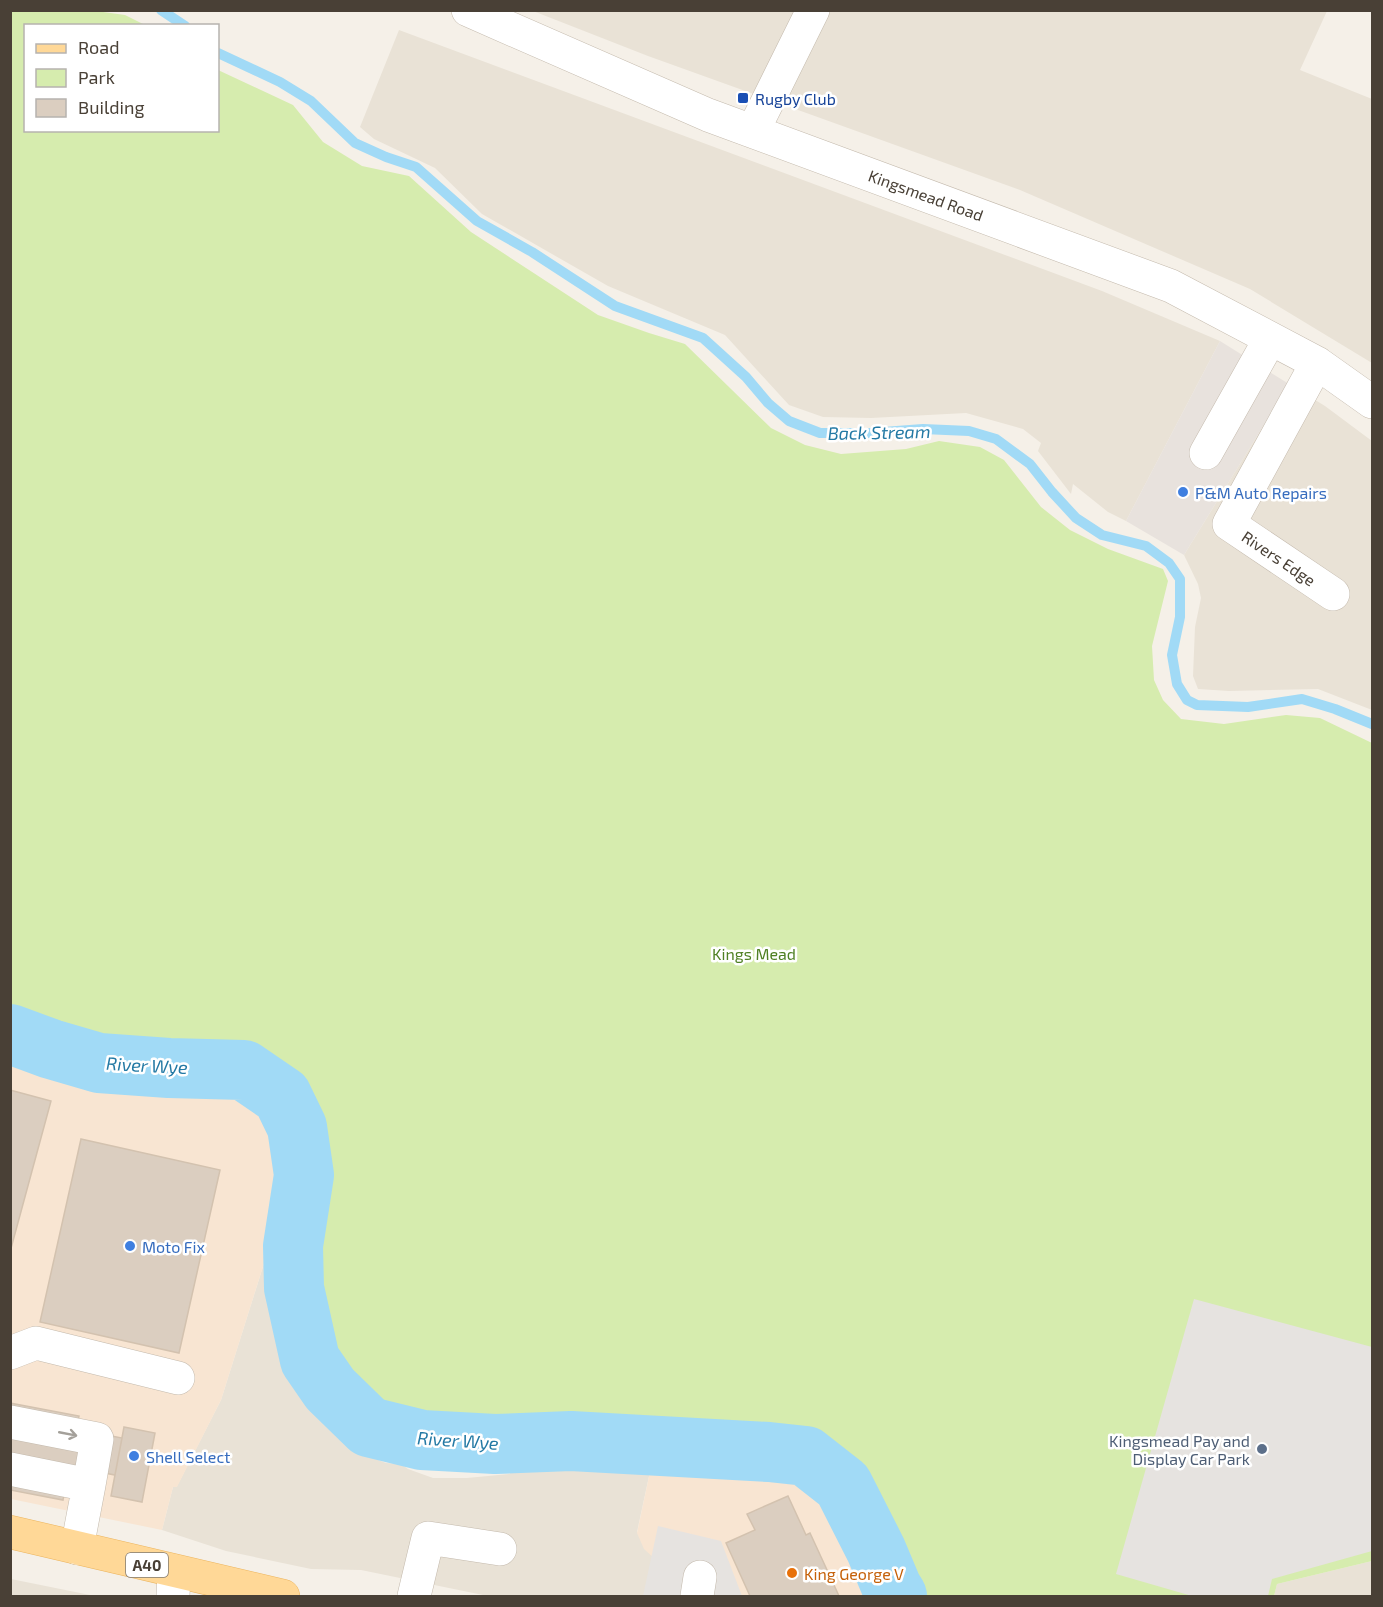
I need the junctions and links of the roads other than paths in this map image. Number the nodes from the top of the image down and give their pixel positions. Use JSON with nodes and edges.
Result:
{"nodes":[{"id":1,"x":468,"y":10,"type":"edge"},
{"id":2,"x":813,"y":10,"type":"edge"},
{"id":3,"x":753,"y":131,"type":"junction"},
{"id":4,"x":1270,"y":339,"type":"junction"},
{"id":5,"x":1317,"y":363,"type":"junction"},
{"id":6,"x":1372,"y":402,"type":"edge"},
{"id":7,"x":1206,"y":453,"type":"dead end"},
{"id":8,"x":1333,"y":594,"type":"dead end"},
{"id":9,"x":10,"y":1353,"type":"edge"},
{"id":10,"x":178,"y":1378,"type":"dead end"},
{"id":11,"x":10,"y":1422,"type":"edge"},
{"id":12,"x":10,"y":1469,"type":"edge"},
{"id":13,"x":89,"y":1485,"type":"junction"},
{"id":14,"x":10,"y":1532,"type":"edge"},
{"id":15,"x":77,"y":1548,"type":"junction"},
{"id":16,"x":500,"y":1549,"type":"dead end"},
{"id":17,"x":173,"y":1584,"type":"edge"},
{"id":18,"x":276,"y":1596,"type":"edge"},
{"id":19,"x":414,"y":1596,"type":"edge"}],
"edges":[{"from":1,"to":3,"type":"street","name":"Kingsmead Road"},
{"from":2,"to":3,"type":"street"},
{"from":3,"to":4,"type":"street","name":"Kingsmead Road"},
{"from":4,"to":5,"type":"street","name":"Kingsmead Road"},
{"from":4,"to":7,"type":"street"},
{"from":5,"to":6,"type":"street","name":"Kingsmead Road"},
{"from":5,"to":8,"type":"street","name":"Rivers Edge"},
{"from":9,"to":10,"type":"street"},
{"from":11,"to":13,"type":"street","one_way":true},
{"from":12,"to":13,"type":"street"},
{"from":13,"to":15,"type":"street"},
{"from":14,"to":15,"type":"main road","number":"A40"},
{"from":15,"to":17,"type":"main road","number":"A40"},
{"from":16,"to":19,"type":"street"},
{"from":17,"to":18,"type":"main road","number":"A40"}]}
